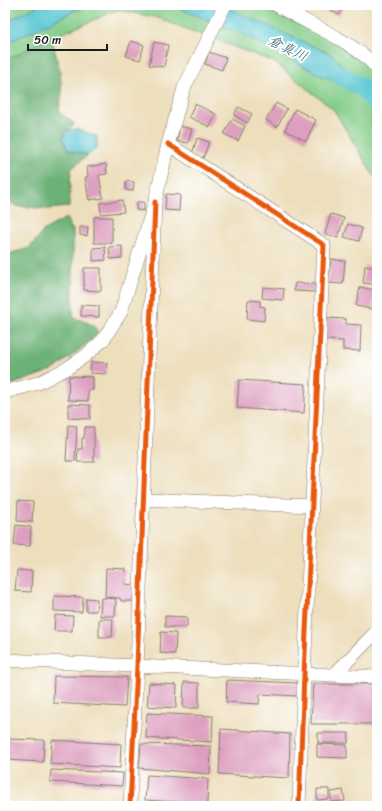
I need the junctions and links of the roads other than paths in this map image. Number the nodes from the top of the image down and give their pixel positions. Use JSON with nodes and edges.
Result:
{"nodes":[{"id":1,"x":225,"y":5,"type":"edge"},
{"id":2,"x":276,"y":5,"type":"edge"},
{"id":3,"x":377,"y":68,"type":"edge"},
{"id":4,"x":168,"y":144,"type":"junction"},
{"id":5,"x":155,"y":202,"type":"junction"},
{"id":6,"x":5,"y":392,"type":"edge"},
{"id":7,"x":5,"y":398,"type":"edge"},
{"id":8,"x":143,"y":498,"type":"junction"},
{"id":9,"x":312,"y":506,"type":"junction"},
{"id":10,"x":377,"y":631,"type":"edge"},
{"id":11,"x":5,"y":660,"type":"edge"},
{"id":12,"x":137,"y":666,"type":"junction"},
{"id":13,"x":304,"y":674,"type":"junction"},
{"id":14,"x":334,"y":675,"type":"junction"},
{"id":15,"x":377,"y":676,"type":"edge"},
{"id":16,"x":130,"y":806,"type":"edge"},
{"id":17,"x":299,"y":806,"type":"edge"}],
"edges":[{"from":1,"to":4,"type":"street"},
{"from":2,"to":3,"type":"street"},
{"from":4,"to":5,"type":"street"},
{"from":4,"to":9,"type":"street"},
{"from":5,"to":6,"type":"street"},
{"from":5,"to":8,"type":"street"},
{"from":6,"to":7,"type":"street"},
{"from":8,"to":9,"type":"street"},
{"from":8,"to":12,"type":"street"},
{"from":9,"to":13,"type":"street"},
{"from":10,"to":14,"type":"street"},
{"from":11,"to":12,"type":"street"},
{"from":12,"to":13,"type":"street"},
{"from":12,"to":16,"type":"street"},
{"from":13,"to":14,"type":"street"},
{"from":13,"to":17,"type":"street"},
{"from":14,"to":15,"type":"street"}]}
